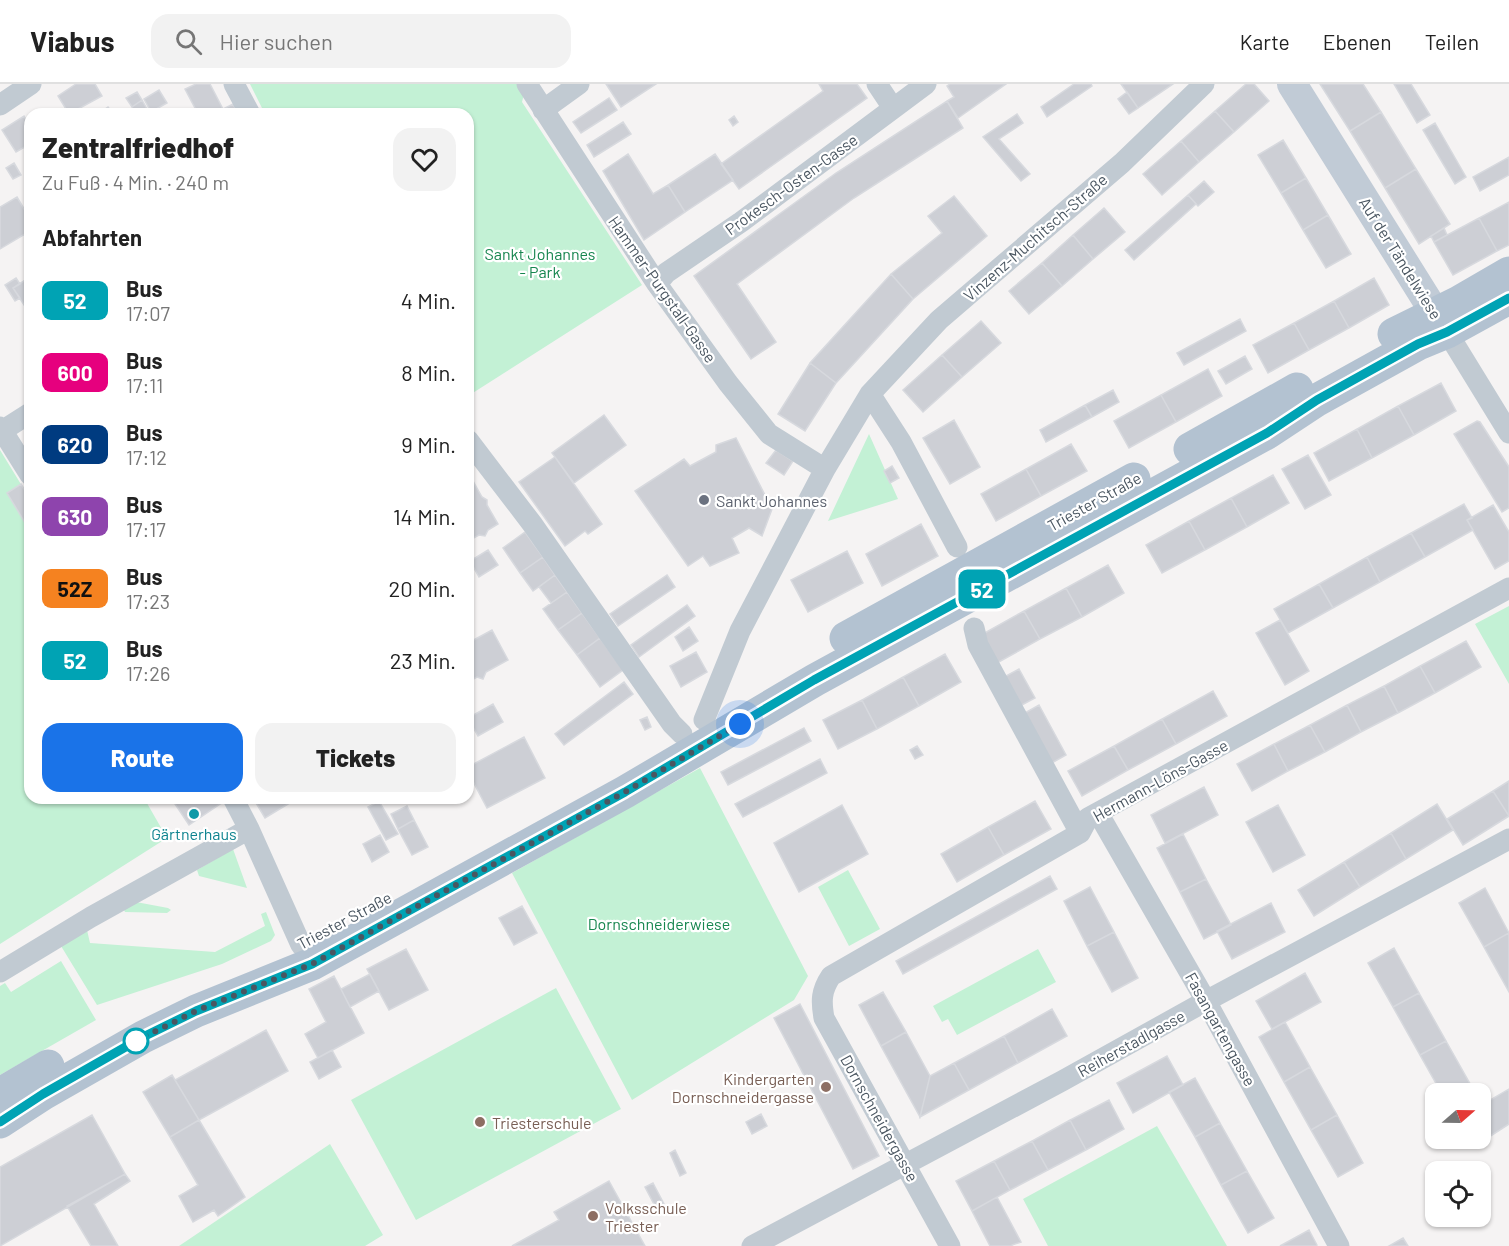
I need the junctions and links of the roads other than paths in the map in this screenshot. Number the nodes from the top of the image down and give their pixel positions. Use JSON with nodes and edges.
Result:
{"nodes":[{"id":1,"x":31,"y":84,"type":"edge"},
{"id":2,"x":234,"y":84,"type":"edge"},
{"id":3,"x":527,"y":84,"type":"edge"},
{"id":4,"x":579,"y":84,"type":"edge"},
{"id":5,"x":877,"y":84,"type":"edge"},
{"id":6,"x":926,"y":84,"type":"edge"},
{"id":7,"x":1204,"y":84,"type":"edge"},
{"id":8,"x":1292,"y":84,"type":"edge"},
{"id":9,"x":0,"y":105,"type":"edge"},
{"id":10,"x":247,"y":108,"type":"edge"},
{"id":11,"x":893,"y":108,"type":"junction"},
{"id":12,"x":543,"y":110,"type":"junction"},
{"id":13,"x":1509,"y":273,"type":"edge"},
{"id":14,"x":657,"y":285,"type":"junction"},
{"id":15,"x":1509,"y":298,"type":"edge"},
{"id":16,"x":1441,"y":322,"type":"junction"},
{"id":17,"x":870,"y":394,"type":"junction"},
{"id":18,"x":24,"y":416,"type":"edge"},
{"id":19,"x":1,"y":429,"type":"edge"},
{"id":20,"x":1509,"y":433,"type":"edge"},
{"id":21,"x":474,"y":448,"type":"edge"},
{"id":22,"x":24,"y":465,"type":"edge"},
{"id":23,"x":825,"y":469,"type":"junction"},
{"id":24,"x":957,"y":547,"type":"dead end"},
{"id":25,"x":1509,"y":588,"type":"edge"},
{"id":26,"x":974,"y":628,"type":"dead end"},
{"id":27,"x":693,"y":727,"type":"junction"},
{"id":28,"x":236,"y":804,"type":"edge"},
{"id":29,"x":1098,"y":813,"type":"junction"},
{"id":30,"x":249,"y":829,"type":"junction"},
{"id":31,"x":1080,"y":832,"type":"junction"},
{"id":32,"x":1509,"y":839,"type":"edge"},
{"id":33,"x":301,"y":945,"type":"junction"},
{"id":34,"x":0,"y":972,"type":"edge"},
{"id":35,"x":823,"y":987,"type":"joint"},
{"id":36,"x":1206,"y":1001,"type":"junction"},
{"id":37,"x":0,"y":1094,"type":"edge"},
{"id":38,"x":0,"y":1122,"type":"edge"},
{"id":39,"x":906,"y":1164,"type":"junction"},
{"id":40,"x":752,"y":1246,"type":"edge"},
{"id":41,"x":950,"y":1246,"type":"edge"},
{"id":42,"x":1339,"y":1246,"type":"edge"}],
"edges":[{"from":1,"to":9,"type":"street"},
{"from":2,"to":10,"type":"street"},
{"from":3,"to":12,"type":"street","name":"Hammer-Purgstall-Gasse"},
{"from":4,"to":12,"type":"street"},
{"from":5,"to":11,"type":"street"},
{"from":6,"to":11,"type":"street","name":"Prokesch-Osten-Gasse"},
{"from":7,"to":17,"type":"street","name":"Vinzenz-Muchitsch-Straße"},
{"from":8,"to":16,"type":"main road","name":"Auf der Tändelwiese"},
{"from":11,"to":14,"type":"street","name":"Prokesch-Osten-Gasse"},
{"from":12,"to":14,"type":"street","name":"Hammer-Purgstall-Gasse"},
{"from":13,"to":16,"type":"main road","name":"Triester Straße"},
{"from":14,"to":23,"type":"street","name":"Hammer-Purgstall-Gasse"},
{"from":15,"to":16,"type":"main road","name":"Triester Straße"},
{"from":16,"to":20,"type":"street","name":"Auf der Tändelwiese"},
{"from":16,"to":27,"type":"main road","name":"Triester Straße"},
{"from":16,"to":38,"type":"main road","name":"Triester Straße"},
{"from":17,"to":23,"type":"street","name":"Vinzenz-Muchitsch-Straße"},
{"from":17,"to":24,"type":"street"},
{"from":18,"to":19,"type":"street"},
{"from":19,"to":22,"type":"street"},
{"from":21,"to":27,"type":"street"},
{"from":23,"to":27,"type":"street","name":"Vinzenz-Muchitsch-Straße"},
{"from":25,"to":29,"type":"street","name":"Hermann-Löns-Gasse"},
{"from":26,"to":31,"type":"street"},
{"from":27,"to":33,"type":"main road","name":"Triester Straße"},
{"from":28,"to":30,"type":"street"},
{"from":29,"to":31,"type":"street","name":"Hermann-Löns-Gasse"},
{"from":29,"to":36,"type":"street","name":"Fasangartengasse"},
{"from":30,"to":33,"type":"street"},
{"from":30,"to":34,"type":"street"},
{"from":31,"to":35,"type":"street","name":"Hermann-Löns-Gasse"},
{"from":32,"to":36,"type":"street","name":"Reiherstadlgasse"},
{"from":33,"to":37,"type":"main road","name":"Triester Straße"},
{"from":35,"to":39,"type":"street","name":"Dornschneidergasse"},
{"from":36,"to":39,"type":"street","name":"Reiherstadlgasse"},
{"from":36,"to":42,"type":"street","name":"Fasangartengasse"},
{"from":39,"to":40,"type":"street","name":"Reiherstadlgasse"},
{"from":39,"to":41,"type":"street","name":"Dornschneidergasse"}]}
